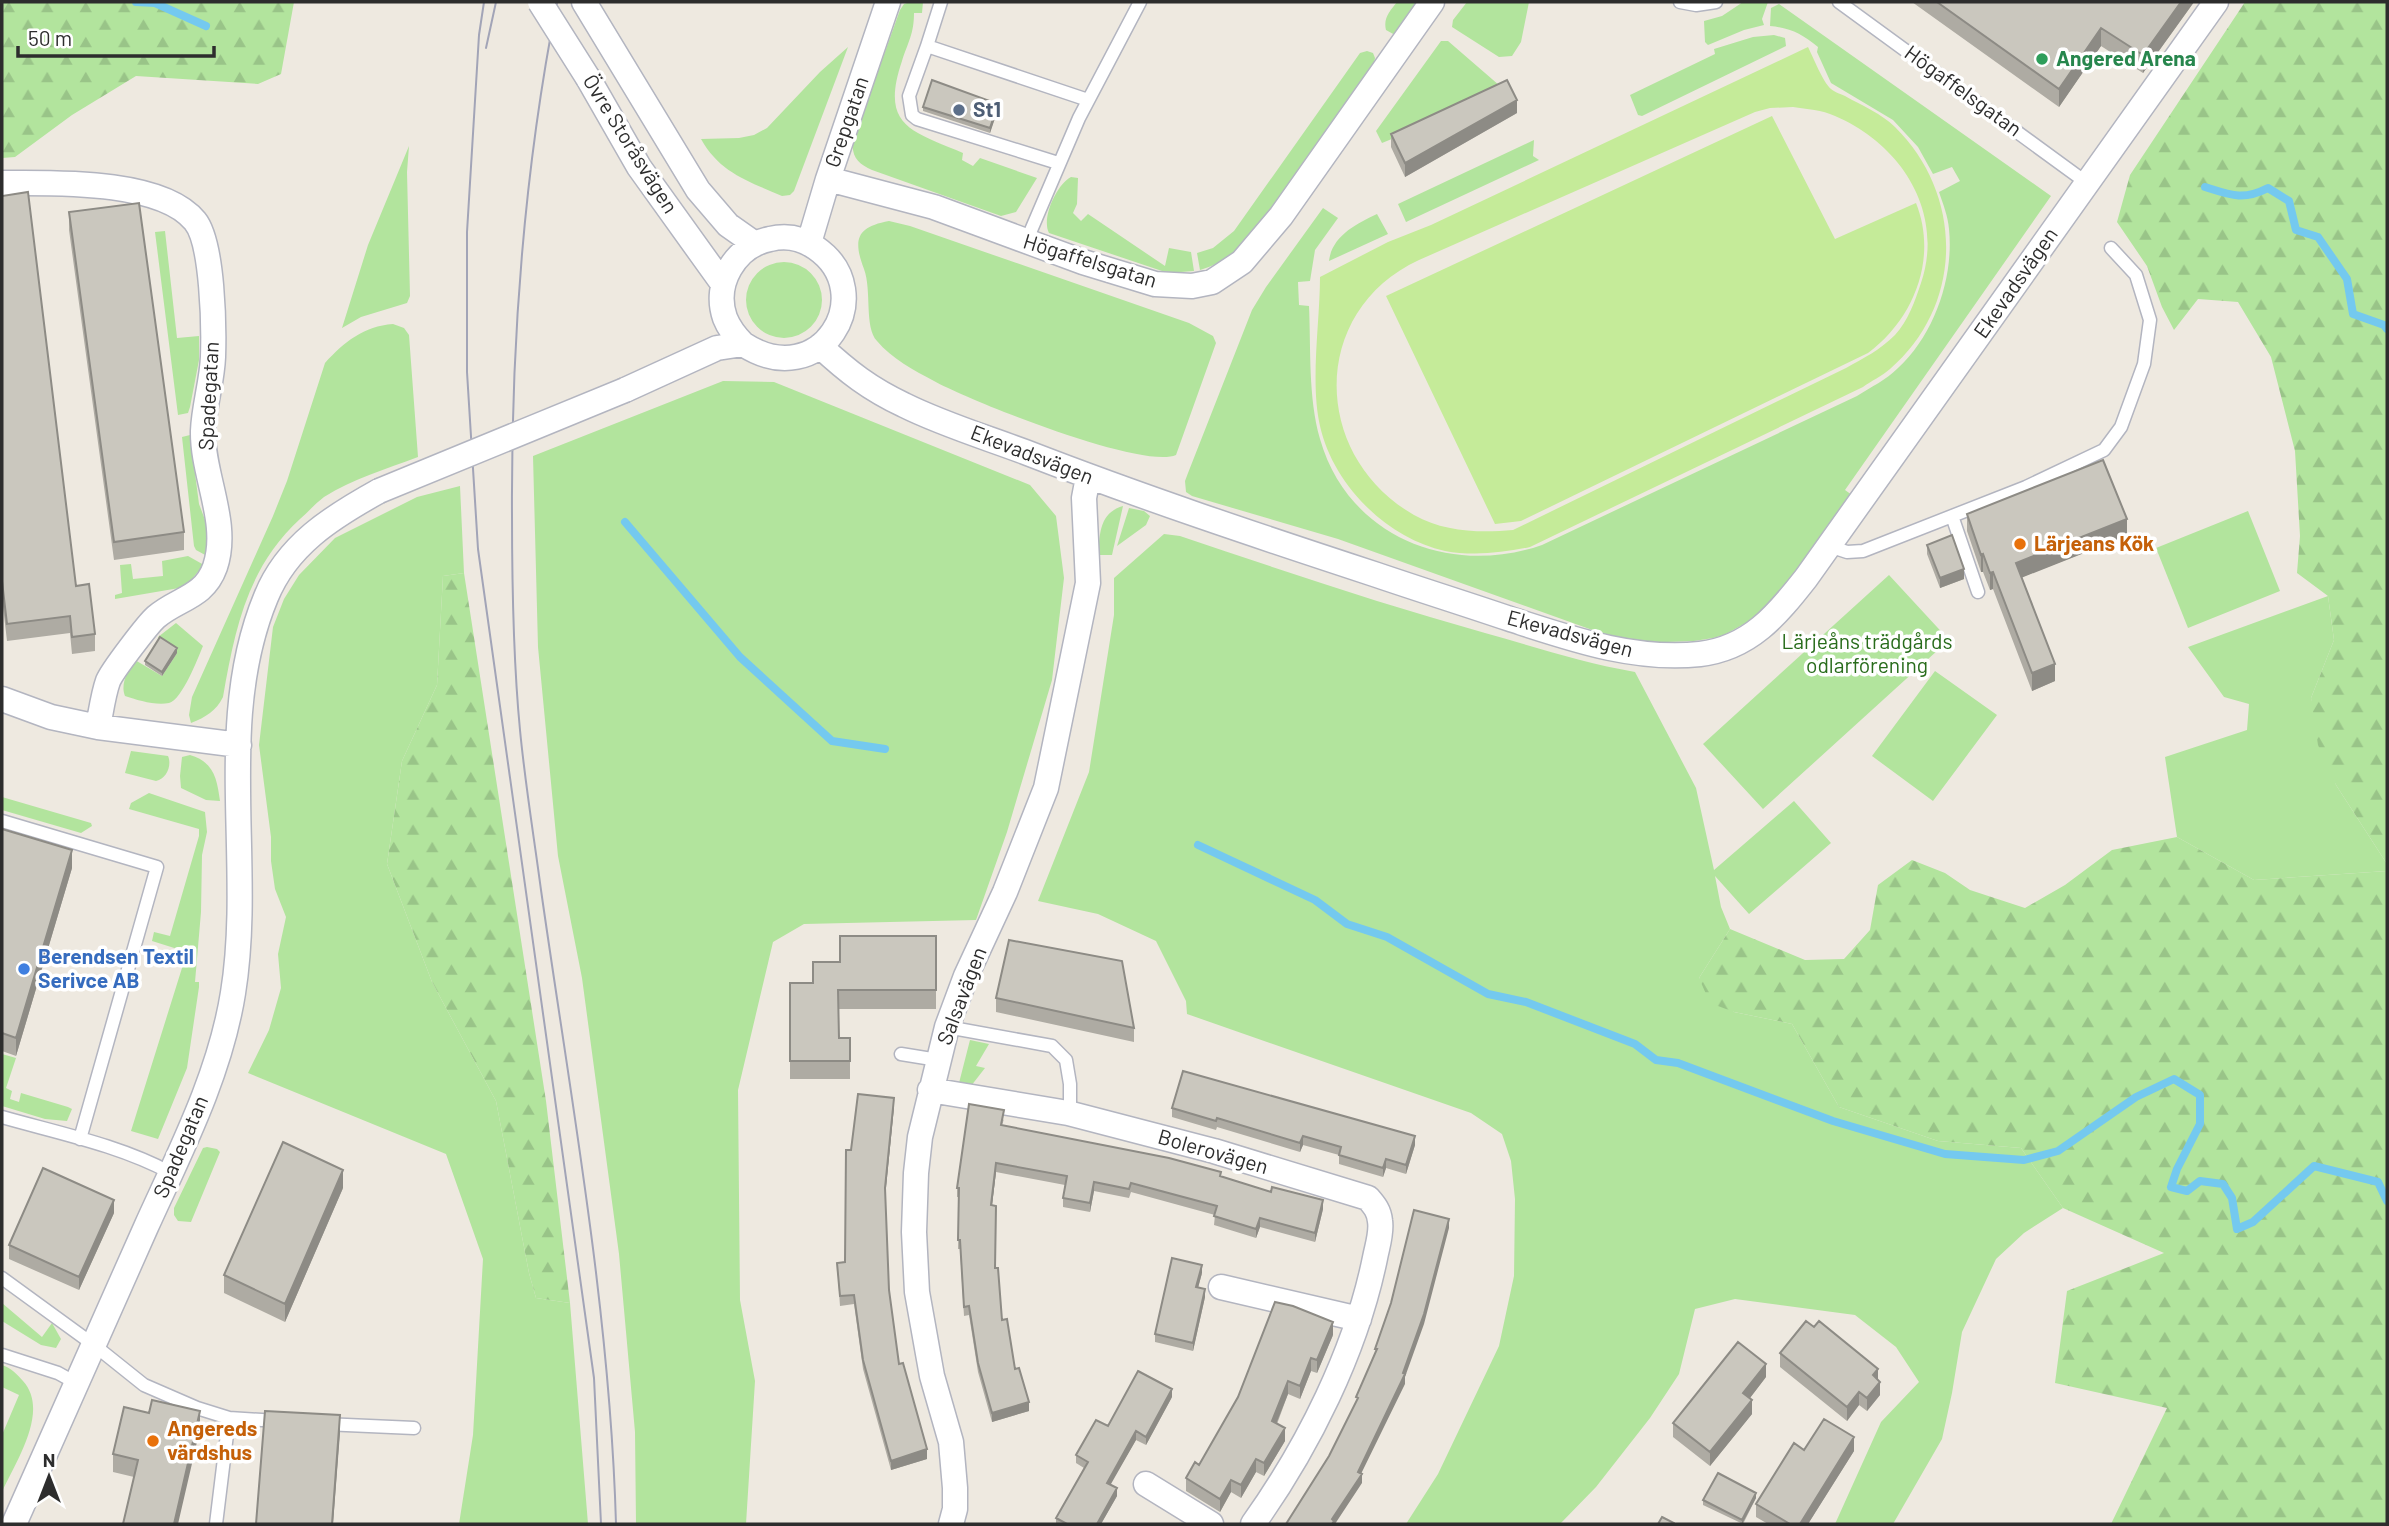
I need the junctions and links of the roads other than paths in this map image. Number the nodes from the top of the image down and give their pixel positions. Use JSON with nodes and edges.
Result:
{"nodes":[{"id":1,"x":540,"y":2,"type":"edge"},
{"id":2,"x":584,"y":2,"type":"edge"},
{"id":3,"x":888,"y":2,"type":"edge"},
{"id":4,"x":941,"y":2,"type":"edge"},
{"id":5,"x":1140,"y":2,"type":"edge"},
{"id":6,"x":1432,"y":2,"type":"edge"},
{"id":7,"x":1680,"y":2,"type":"edge"},
{"id":8,"x":1716,"y":2,"type":"edge"},
{"id":9,"x":1839,"y":2,"type":"edge"},
{"id":10,"x":2216,"y":2,"type":"edge"},
{"id":11,"x":928,"y":46,"type":"junction"},
{"id":12,"x":1088,"y":100,"type":"junction"},
{"id":13,"x":1058,"y":163,"type":"junction"},
{"id":14,"x":828,"y":179,"type":"junction"},
{"id":15,"x":2,"y":183,"type":"edge"},
{"id":16,"x":2087,"y":183,"type":"junction"},
{"id":17,"x":1026,"y":242,"type":"junction"},
{"id":18,"x":809,"y":243,"type":"junction"},
{"id":19,"x":755,"y":244,"type":"junction"},
{"id":20,"x":2111,"y":248,"type":"dead end"},
{"id":21,"x":723,"y":284,"type":"junction"},
{"id":22,"x":743,"y":344,"type":"junction"},
{"id":23,"x":820,"y":346,"type":"junction"},
{"id":24,"x":1088,"y":477,"type":"junction"},
{"id":25,"x":1952,"y":516,"type":"junction"},
{"id":26,"x":1829,"y":546,"type":"junction"},
{"id":27,"x":1978,"y":592,"type":"dead end"},
{"id":28,"x":2,"y":699,"type":"edge"},
{"id":29,"x":98,"y":727,"type":"junction"},
{"id":30,"x":239,"y":745,"type":"junction"},
{"id":31,"x":2,"y":821,"type":"edge"},
{"id":32,"x":947,"y":1027,"type":"junction"},
{"id":33,"x":901,"y":1054,"type":"dead end"},
{"id":34,"x":938,"y":1060,"type":"junction"},
{"id":35,"x":930,"y":1090,"type":"junction"},
{"id":36,"x":1070,"y":1114,"type":"junction"},
{"id":37,"x":2,"y":1117,"type":"edge"},
{"id":38,"x":80,"y":1139,"type":"junction"},
{"id":39,"x":171,"y":1173,"type":"junction"},
{"id":40,"x":2,"y":1279,"type":"edge"},
{"id":41,"x":1222,"y":1287,"type":"dead end"},
{"id":42,"x":1359,"y":1319,"type":"junction"},
{"id":43,"x":94,"y":1345,"type":"junction"},
{"id":44,"x":2,"y":1355,"type":"edge"},
{"id":45,"x":76,"y":1383,"type":"junction"},
{"id":46,"x":229,"y":1418,"type":"junction"},
{"id":47,"x":414,"y":1429,"type":"dead end"},
{"id":48,"x":1146,"y":1484,"type":"dead end"},
{"id":49,"x":14,"y":1524,"type":"edge"},
{"id":50,"x":216,"y":1524,"type":"edge"},
{"id":51,"x":951,"y":1524,"type":"edge"},
{"id":52,"x":1211,"y":1524,"type":"edge"},
{"id":53,"x":1253,"y":1524,"type":"edge"}],
"edges":[{"from":1,"to":21,"type":"street","name":"Övre Storåsvägen","bridge":true},
{"from":2,"to":19,"type":"street","name":"Övre Storåsvägen"},
{"from":3,"to":14,"type":"street","name":"Grepgatan"},
{"from":4,"to":11,"type":"lane"},
{"from":5,"to":12,"type":"lane"},
{"from":6,"to":17,"type":"street","name":"Högaffelsgatan"},
{"from":7,"to":8,"type":"lane"},
{"from":9,"to":16,"type":"lane","name":"Högaffelsgatan"},
{"from":10,"to":16,"type":"street","name":"Ekevadsvägen"},
{"from":11,"to":12,"type":"lane"},
{"from":11,"to":13,"type":"lane"},
{"from":12,"to":13,"type":"lane"},
{"from":13,"to":17,"type":"lane"},
{"from":14,"to":17,"type":"street","name":"Högaffelsgatan"},
{"from":14,"to":18,"type":"street","name":"Grepgatan"},
{"from":15,"to":29,"type":"street","name":"Spadegatan"},
{"from":16,"to":26,"type":"street","name":"Ekevadsvägen"},
{"from":18,"to":19,"type":"street"},
{"from":18,"to":23,"type":"street"},
{"from":19,"to":21,"type":"street"},
{"from":20,"to":25,"type":"lane"},
{"from":21,"to":22,"type":"street"},
{"from":22,"to":23,"type":"street"},
{"from":22,"to":30,"type":"street","name":"Spadegatan","bridge":true},
{"from":23,"to":24,"type":"street","name":"Ekevadsvägen"},
{"from":24,"to":26,"type":"street","name":"Ekevadsvägen"},
{"from":24,"to":32,"type":"street","name":"Salsavägen"},
{"from":25,"to":26,"type":"lane"},
{"from":25,"to":27,"type":"lane"},
{"from":28,"to":29,"type":"street"},
{"from":29,"to":30,"type":"street"},
{"from":30,"to":39,"type":"street","name":"Spadegatan"},
{"from":31,"to":38,"type":"lane"},
{"from":32,"to":34,"type":"street","name":"Salsavägen"},
{"from":32,"to":36,"type":"lane"},
{"from":33,"to":34,"type":"lane"},
{"from":34,"to":35,"type":"street","name":"Salsavägen"},
{"from":35,"to":36,"type":"street","name":"Bolerovägen"},
{"from":35,"to":51,"type":"street","name":"Salsavägen"},
{"from":36,"to":42,"type":"street","name":"Bolerovägen"},
{"from":37,"to":38,"type":"lane"},
{"from":38,"to":39,"type":"lane"},
{"from":39,"to":43,"type":"street","name":"Spadegatan"},
{"from":40,"to":43,"type":"lane"},
{"from":41,"to":42,"type":"street"},
{"from":42,"to":53,"type":"street","name":"Bolerovägen"},
{"from":43,"to":45,"type":"street","name":"Spadegatan"},
{"from":43,"to":46,"type":"lane"},
{"from":44,"to":45,"type":"lane"},
{"from":45,"to":49,"type":"street","name":"Spadegatan"},
{"from":46,"to":47,"type":"lane"},
{"from":46,"to":50,"type":"lane"},
{"from":48,"to":52,"type":"street"}]}
